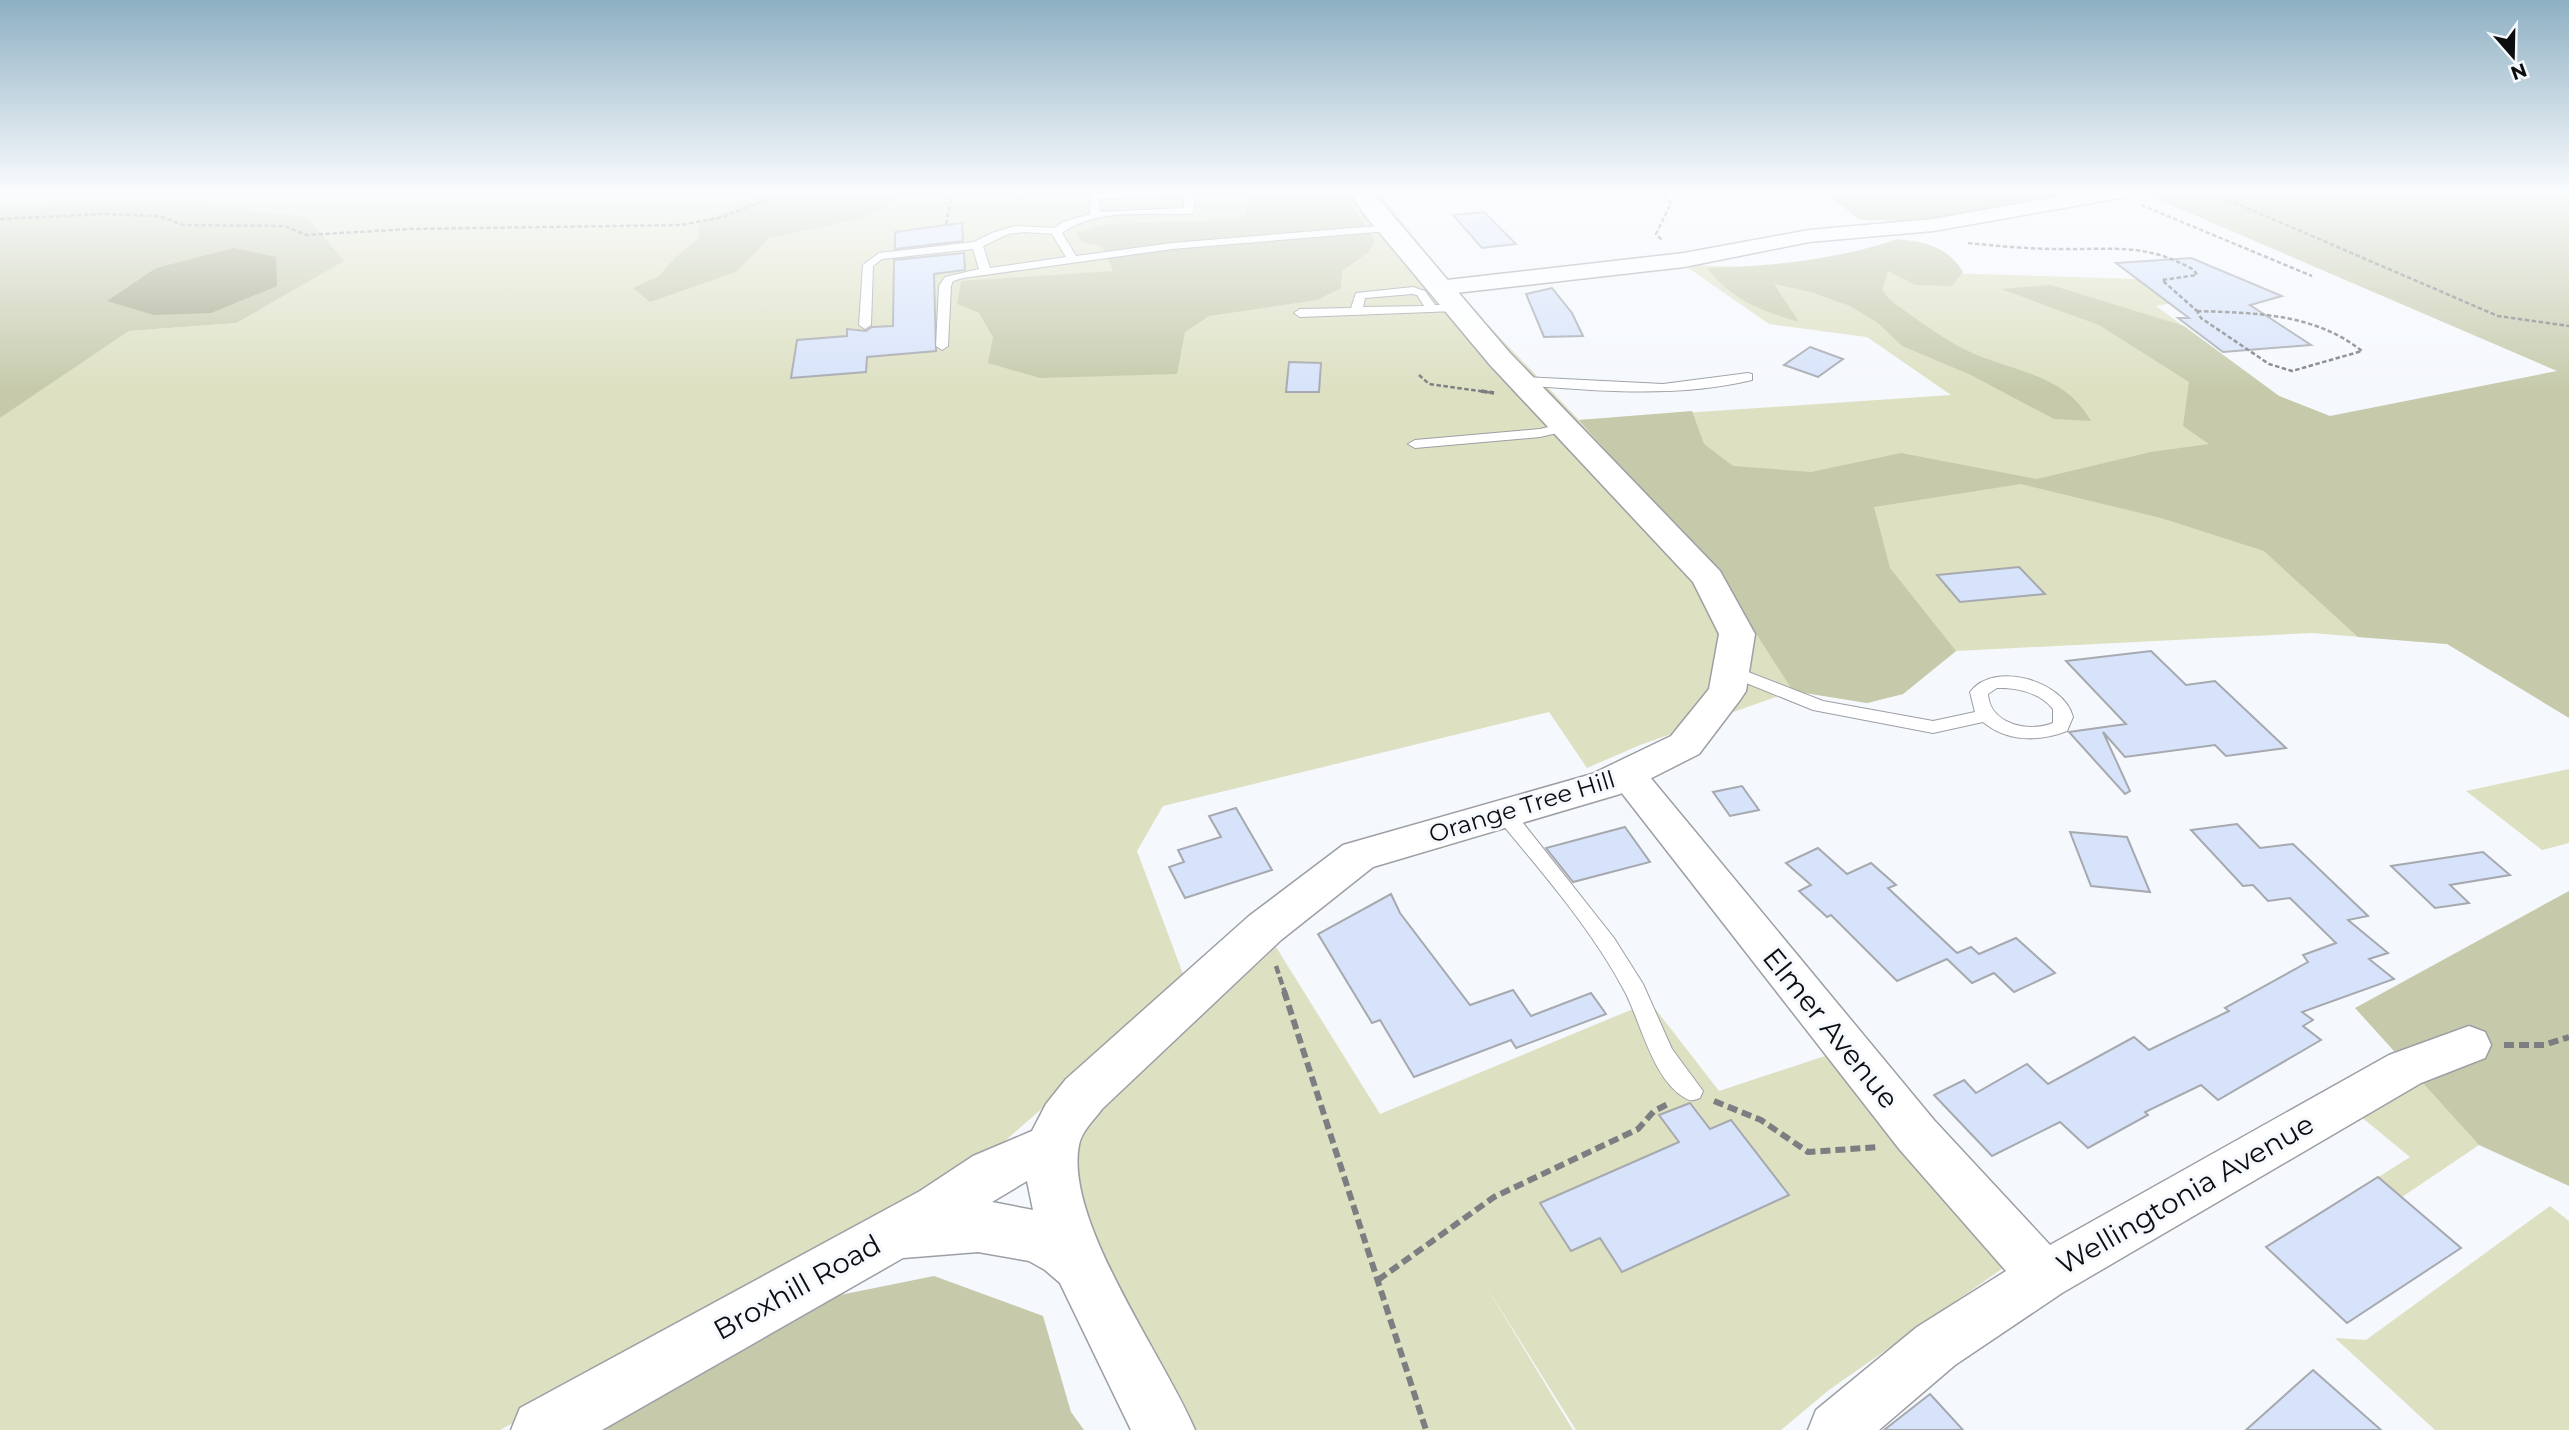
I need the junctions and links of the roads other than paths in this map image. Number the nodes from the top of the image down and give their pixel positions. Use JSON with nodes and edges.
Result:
{"nodes":[{"id":1,"x":878,"y":257,"type":"edge"},
{"id":2,"x":980,"y":257,"type":"edge"},
{"id":3,"x":1090,"y":257,"type":"edge"},
{"id":4,"x":1410,"y":257,"type":"edge"},
{"id":5,"x":1698,"y":257,"type":"edge"},
{"id":6,"x":1073,"y":259,"type":"joint"},
{"id":7,"x":985,"y":271,"type":"junction"},
{"id":8,"x":1442,"y":301,"type":"junction"},
{"id":9,"x":1356,"y":311,"type":"junction"},
{"id":10,"x":1300,"y":313,"type":"dead end"},
{"id":11,"x":865,"y":326,"type":"dead end"},
{"id":12,"x":942,"y":346,"type":"dead end"},
{"id":13,"x":1748,"y":377,"type":"dead end"},
{"id":14,"x":1526,"y":386,"type":"junction"},
{"id":15,"x":1565,"y":427,"type":"junction"},
{"id":16,"x":1415,"y":444,"type":"dead end"},
{"id":17,"x":1730,"y":670,"type":"junction"},
{"id":18,"x":1986,"y":715,"type":"junction"},
{"id":19,"x":1627,"y":774,"type":"junction"},
{"id":20,"x":1505,"y":814,"type":"junction"},
{"id":21,"x":2469,"y":1045,"type":"road end"},
{"id":22,"x":1692,"y":1091,"type":"road end"},
{"id":23,"x":1052,"y":1148,"type":"junction"},
{"id":24,"x":875,"y":1243,"type":"junction"},
{"id":25,"x":1080,"y":1264,"type":"junction"},
{"id":26,"x":2044,"y":1276,"type":"junction"},
{"id":27,"x":542,"y":1430,"type":"edge"},
{"id":28,"x":1164,"y":1430,"type":"edge"},
{"id":29,"x":1836,"y":1430,"type":"edge"}],
"edges":[{"from":1,"to":11,"type":"lane"},
{"from":2,"to":7,"type":"lane"},
{"from":3,"to":6,"type":"lane"},
{"from":4,"to":8,"type":"main road","name":"Orange Tree Hill"},
{"from":5,"to":8,"type":"street"},
{"from":6,"to":7,"type":"lane"},
{"from":7,"to":12,"type":"lane"},
{"from":8,"to":9,"type":"lane"},
{"from":8,"to":9,"type":"lane"},
{"from":8,"to":14,"type":"main road","name":"Orange Tree Hill"},
{"from":9,"to":10,"type":"lane"},
{"from":13,"to":14,"type":"lane"},
{"from":14,"to":15,"type":"main road","name":"Orange Tree Hill"},
{"from":15,"to":16,"type":"lane"},
{"from":15,"to":17,"type":"main road","name":"Orange Tree Hill"},
{"from":17,"to":18,"type":"lane"},
{"from":17,"to":19,"type":"main road","name":"Orange Tree Hill"},
{"from":18,"to":18,"type":"lane"},
{"from":19,"to":20,"type":"main road","name":"Orange Tree Hill"},
{"from":19,"to":26,"type":"street","name":"Elmer Avenue"},
{"from":20,"to":22,"type":"lane"},
{"from":20,"to":23,"type":"main road","name":"Orange Tree Hill"},
{"from":21,"to":26,"type":"street","name":"Wellingtonia Avenue"},
{"from":23,"to":24,"type":"main road","name":"Broxhill Road"},
{"from":23,"to":25,"type":"main road","name":"Orange Tree Hill"},
{"from":24,"to":25,"type":"main road"},
{"from":24,"to":27,"type":"main road","name":"Broxhill Road"},
{"from":25,"to":28,"type":"main road","name":"Orange Tree Hill"},
{"from":26,"to":29,"type":"street","name":"Wellingtonia Avenue"}]}
